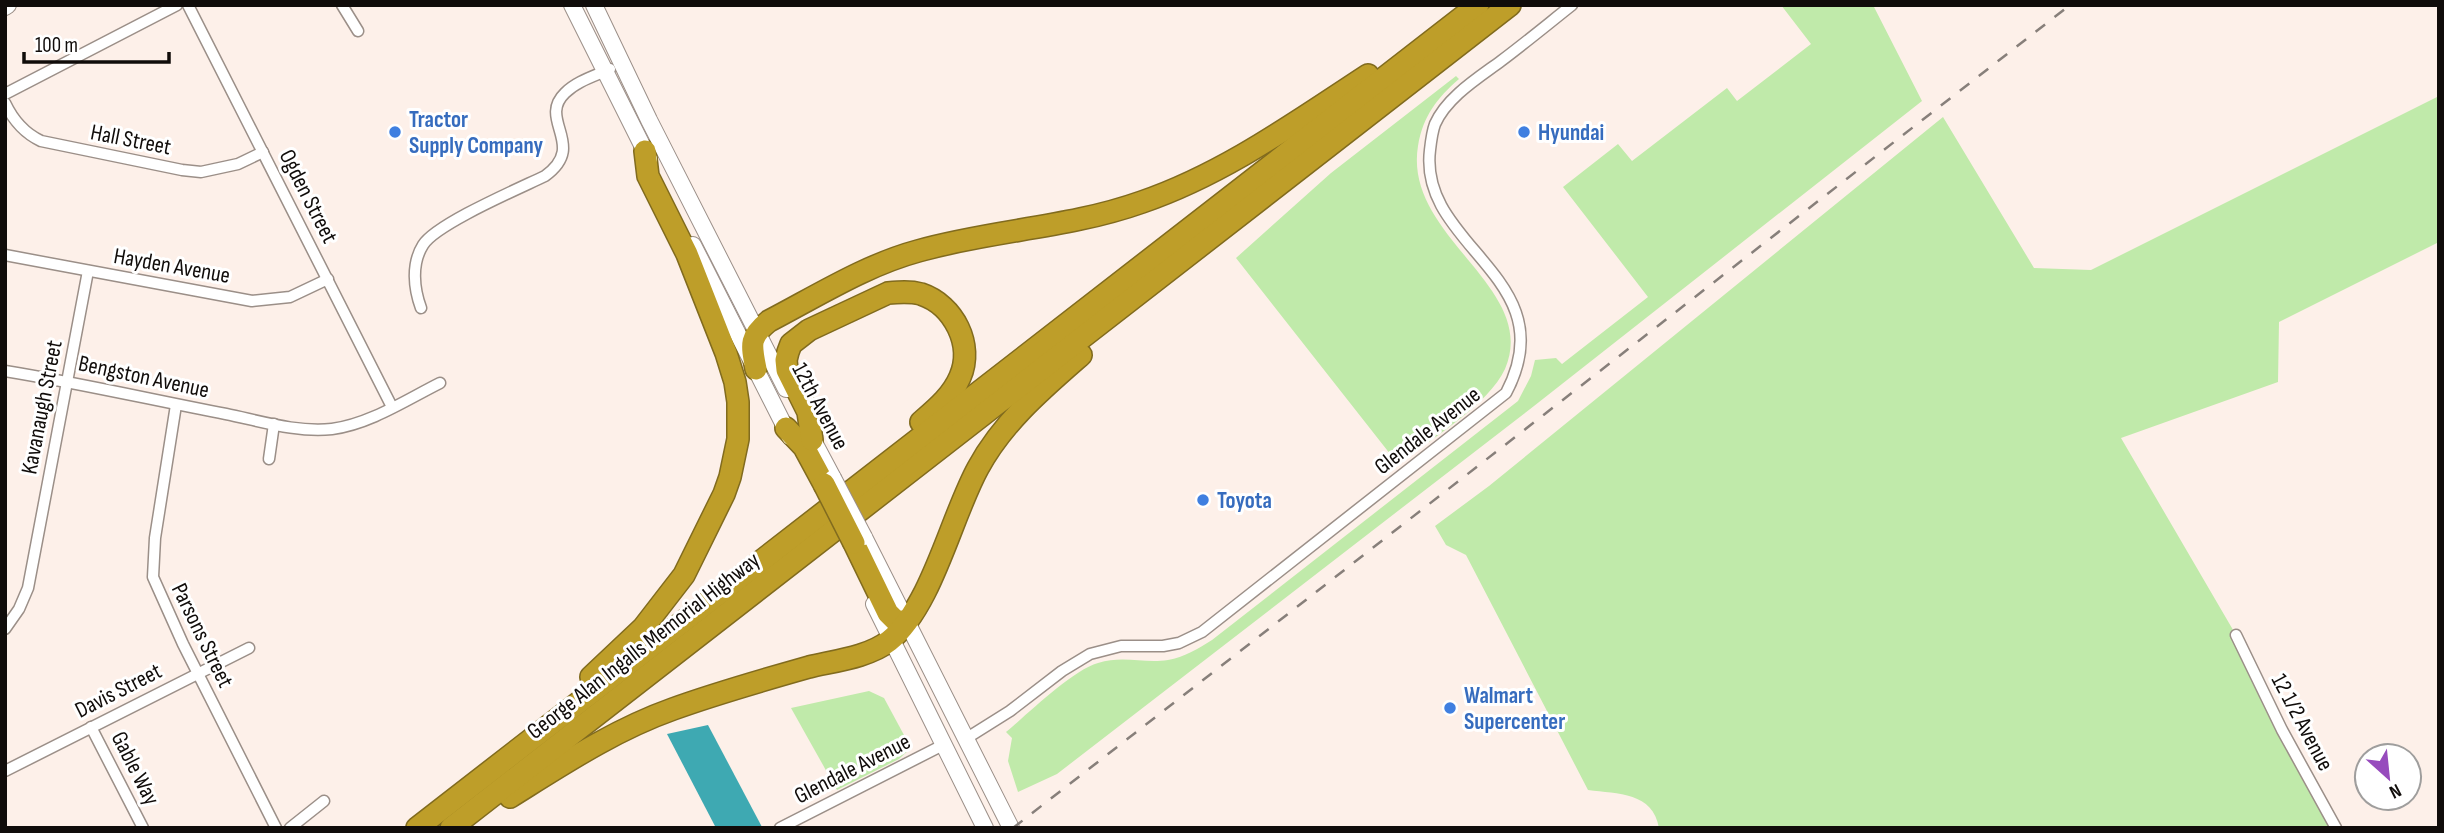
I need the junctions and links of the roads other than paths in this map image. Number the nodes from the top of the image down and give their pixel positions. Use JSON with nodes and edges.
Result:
{"nodes":[{"id":1,"x":177,"y":5,"type":"edge"},
{"id":2,"x":188,"y":5,"type":"edge"},
{"id":3,"x":342,"y":5,"type":"edge"},
{"id":4,"x":572,"y":5,"type":"edge"},
{"id":5,"x":594,"y":5,"type":"edge"},
{"id":6,"x":1510,"y":5,"type":"edge"},
{"id":7,"x":1572,"y":5,"type":"edge"},
{"id":8,"x":1474,"y":8,"type":"edge"},
{"id":9,"x":358,"y":31,"type":"dead end"},
{"id":10,"x":622,"y":63,"type":"junction"},
{"id":11,"x":605,"y":71,"type":"junction"},
{"id":12,"x":5,"y":94,"type":"edge"},
{"id":13,"x":5,"y":103,"type":"edge"},
{"id":14,"x":645,"y":150,"type":"junction"},
{"id":15,"x":263,"y":152,"type":"junction"},
{"id":16,"x":1278,"y":187,"type":"junction"},
{"id":17,"x":5,"y":255,"type":"edge"},
{"id":18,"x":88,"y":271,"type":"junction"},
{"id":19,"x":328,"y":279,"type":"junction"},
{"id":20,"x":421,"y":308,"type":"dead end"},
{"id":21,"x":757,"y":331,"type":"junction"},
{"id":22,"x":756,"y":369,"type":"junction"},
{"id":23,"x":5,"y":371,"type":"edge"},
{"id":24,"x":67,"y":381,"type":"junction"},
{"id":25,"x":440,"y":383,"type":"dead end"},
{"id":26,"x":176,"y":405,"type":"junction"},
{"id":27,"x":392,"y":407,"type":"junction"},
{"id":28,"x":274,"y":424,"type":"junction"},
{"id":29,"x":786,"y":428,"type":"joint"},
{"id":30,"x":812,"y":440,"type":"junction"},
{"id":31,"x":269,"y":459,"type":"dead end"},
{"id":32,"x":825,"y":484,"type":"junction"},
{"id":33,"x":816,"y":519,"type":"junction"},
{"id":34,"x":855,"y":543,"type":"junction"},
{"id":35,"x":906,"y":622,"type":"junction"},
{"id":36,"x":5,"y":629,"type":"edge"},
{"id":37,"x":2236,"y":635,"type":"dead end"},
{"id":38,"x":890,"y":640,"type":"junction"},
{"id":39,"x":249,"y":648,"type":"dead end"},
{"id":40,"x":198,"y":674,"type":"junction"},
{"id":41,"x":92,"y":727,"type":"junction"},
{"id":42,"x":967,"y":738,"type":"junction"},
{"id":43,"x":943,"y":745,"type":"junction"},
{"id":44,"x":5,"y":771,"type":"edge"},
{"id":45,"x":324,"y":802,"type":"dead end"},
{"id":46,"x":999,"y":803,"type":"junction"},
{"id":47,"x":444,"y":820,"type":"edge"},
{"id":48,"x":143,"y":828,"type":"edge"},
{"id":49,"x":276,"y":828,"type":"edge"},
{"id":50,"x":290,"y":828,"type":"edge"},
{"id":51,"x":417,"y":828,"type":"edge"},
{"id":52,"x":461,"y":828,"type":"edge"},
{"id":53,"x":780,"y":828,"type":"edge"},
{"id":54,"x":985,"y":828,"type":"edge"},
{"id":55,"x":1011,"y":828,"type":"edge"},
{"id":56,"x":2336,"y":828,"type":"edge"}],
"edges":[{"from":1,"to":12,"type":"street"},
{"from":2,"to":15,"type":"street","name":"Ogden Street"},
{"from":3,"to":9,"type":"street"},
{"from":4,"to":11,"type":"main road","name":"12th Avenue"},
{"from":5,"to":10,"type":"main road","name":"12th Avenue"},
{"from":6,"to":16,"type":"highway"},
{"from":7,"to":42,"type":"street","name":"Glendale Avenue"},
{"from":8,"to":21,"type":"highway"},
{"from":8,"to":33,"type":"highway"},
{"from":10,"to":11,"type":"street"},
{"from":10,"to":21,"type":"main road","name":"12th Avenue"},
{"from":11,"to":14,"type":"main road","name":"12th Avenue"},
{"from":11,"to":20,"type":"street"},
{"from":13,"to":15,"type":"street","name":"Hall Street"},
{"from":14,"to":22,"type":"main road","name":"12th Avenue"},
{"from":14,"to":47,"type":"highway"},
{"from":15,"to":19,"type":"street","name":"Ogden Street"},
{"from":16,"to":35,"type":"highway"},
{"from":16,"to":47,"type":"highway","name":"George Alan Ingalls Memorial Highway"},
{"from":17,"to":18,"type":"street","name":"Hayden Avenue"},
{"from":18,"to":19,"type":"street","name":"Hayden Avenue"},
{"from":18,"to":24,"type":"street","name":"Kavanaugh Street"},
{"from":19,"to":27,"type":"street","name":"Ogden Street"},
{"from":21,"to":22,"type":"highway"},
{"from":21,"to":30,"type":"main road","name":"12th Avenue"},
{"from":22,"to":29,"type":"main road","name":"12th Avenue"},
{"from":23,"to":24,"type":"street","name":"Bengston Avenue"},
{"from":24,"to":26,"type":"street","name":"Bengston Avenue"},
{"from":24,"to":36,"type":"street","name":"Kavanaugh Street"},
{"from":25,"to":27,"type":"street","name":"Bengston Avenue"},
{"from":26,"to":28,"type":"street","name":"Bengston Avenue"},
{"from":26,"to":40,"type":"street","name":"Parsons Street"},
{"from":27,"to":28,"type":"street","name":"Bengston Avenue"},
{"from":28,"to":31,"type":"street"},
{"from":29,"to":32,"type":"highway"},
{"from":30,"to":32,"type":"main road","name":"12th Avenue"},
{"from":30,"to":33,"type":"highway"},
{"from":32,"to":34,"type":"highway","bridge":true},
{"from":33,"to":47,"type":"highway","name":"George Alan Ingalls Memorial Highway"},
{"from":34,"to":35,"type":"highway"},
{"from":34,"to":38,"type":"main road"},
{"from":35,"to":38,"type":"highway"},
{"from":35,"to":42,"type":"main road"},
{"from":37,"to":56,"type":"street","name":"12 1/2 Avenue"},
{"from":38,"to":43,"type":"main road"},
{"from":38,"to":52,"type":"highway"},
{"from":39,"to":40,"type":"street","name":"Davis Street"},
{"from":40,"to":41,"type":"street","name":"Davis Street"},
{"from":40,"to":49,"type":"street","name":"Parsons Street"},
{"from":41,"to":44,"type":"street","name":"Davis Street"},
{"from":41,"to":48,"type":"street","name":"Gable Way"},
{"from":42,"to":46,"type":"main road"},
{"from":43,"to":46,"type":"main road"},
{"from":43,"to":53,"type":"street","name":"Glendale Avenue"},
{"from":43,"to":54,"type":"main road"},
{"from":45,"to":50,"type":"street"},
{"from":46,"to":55,"type":"main road"},
{"from":47,"to":51,"type":"highway","name":"George Alan Ingalls Memorial Highway"}]}
